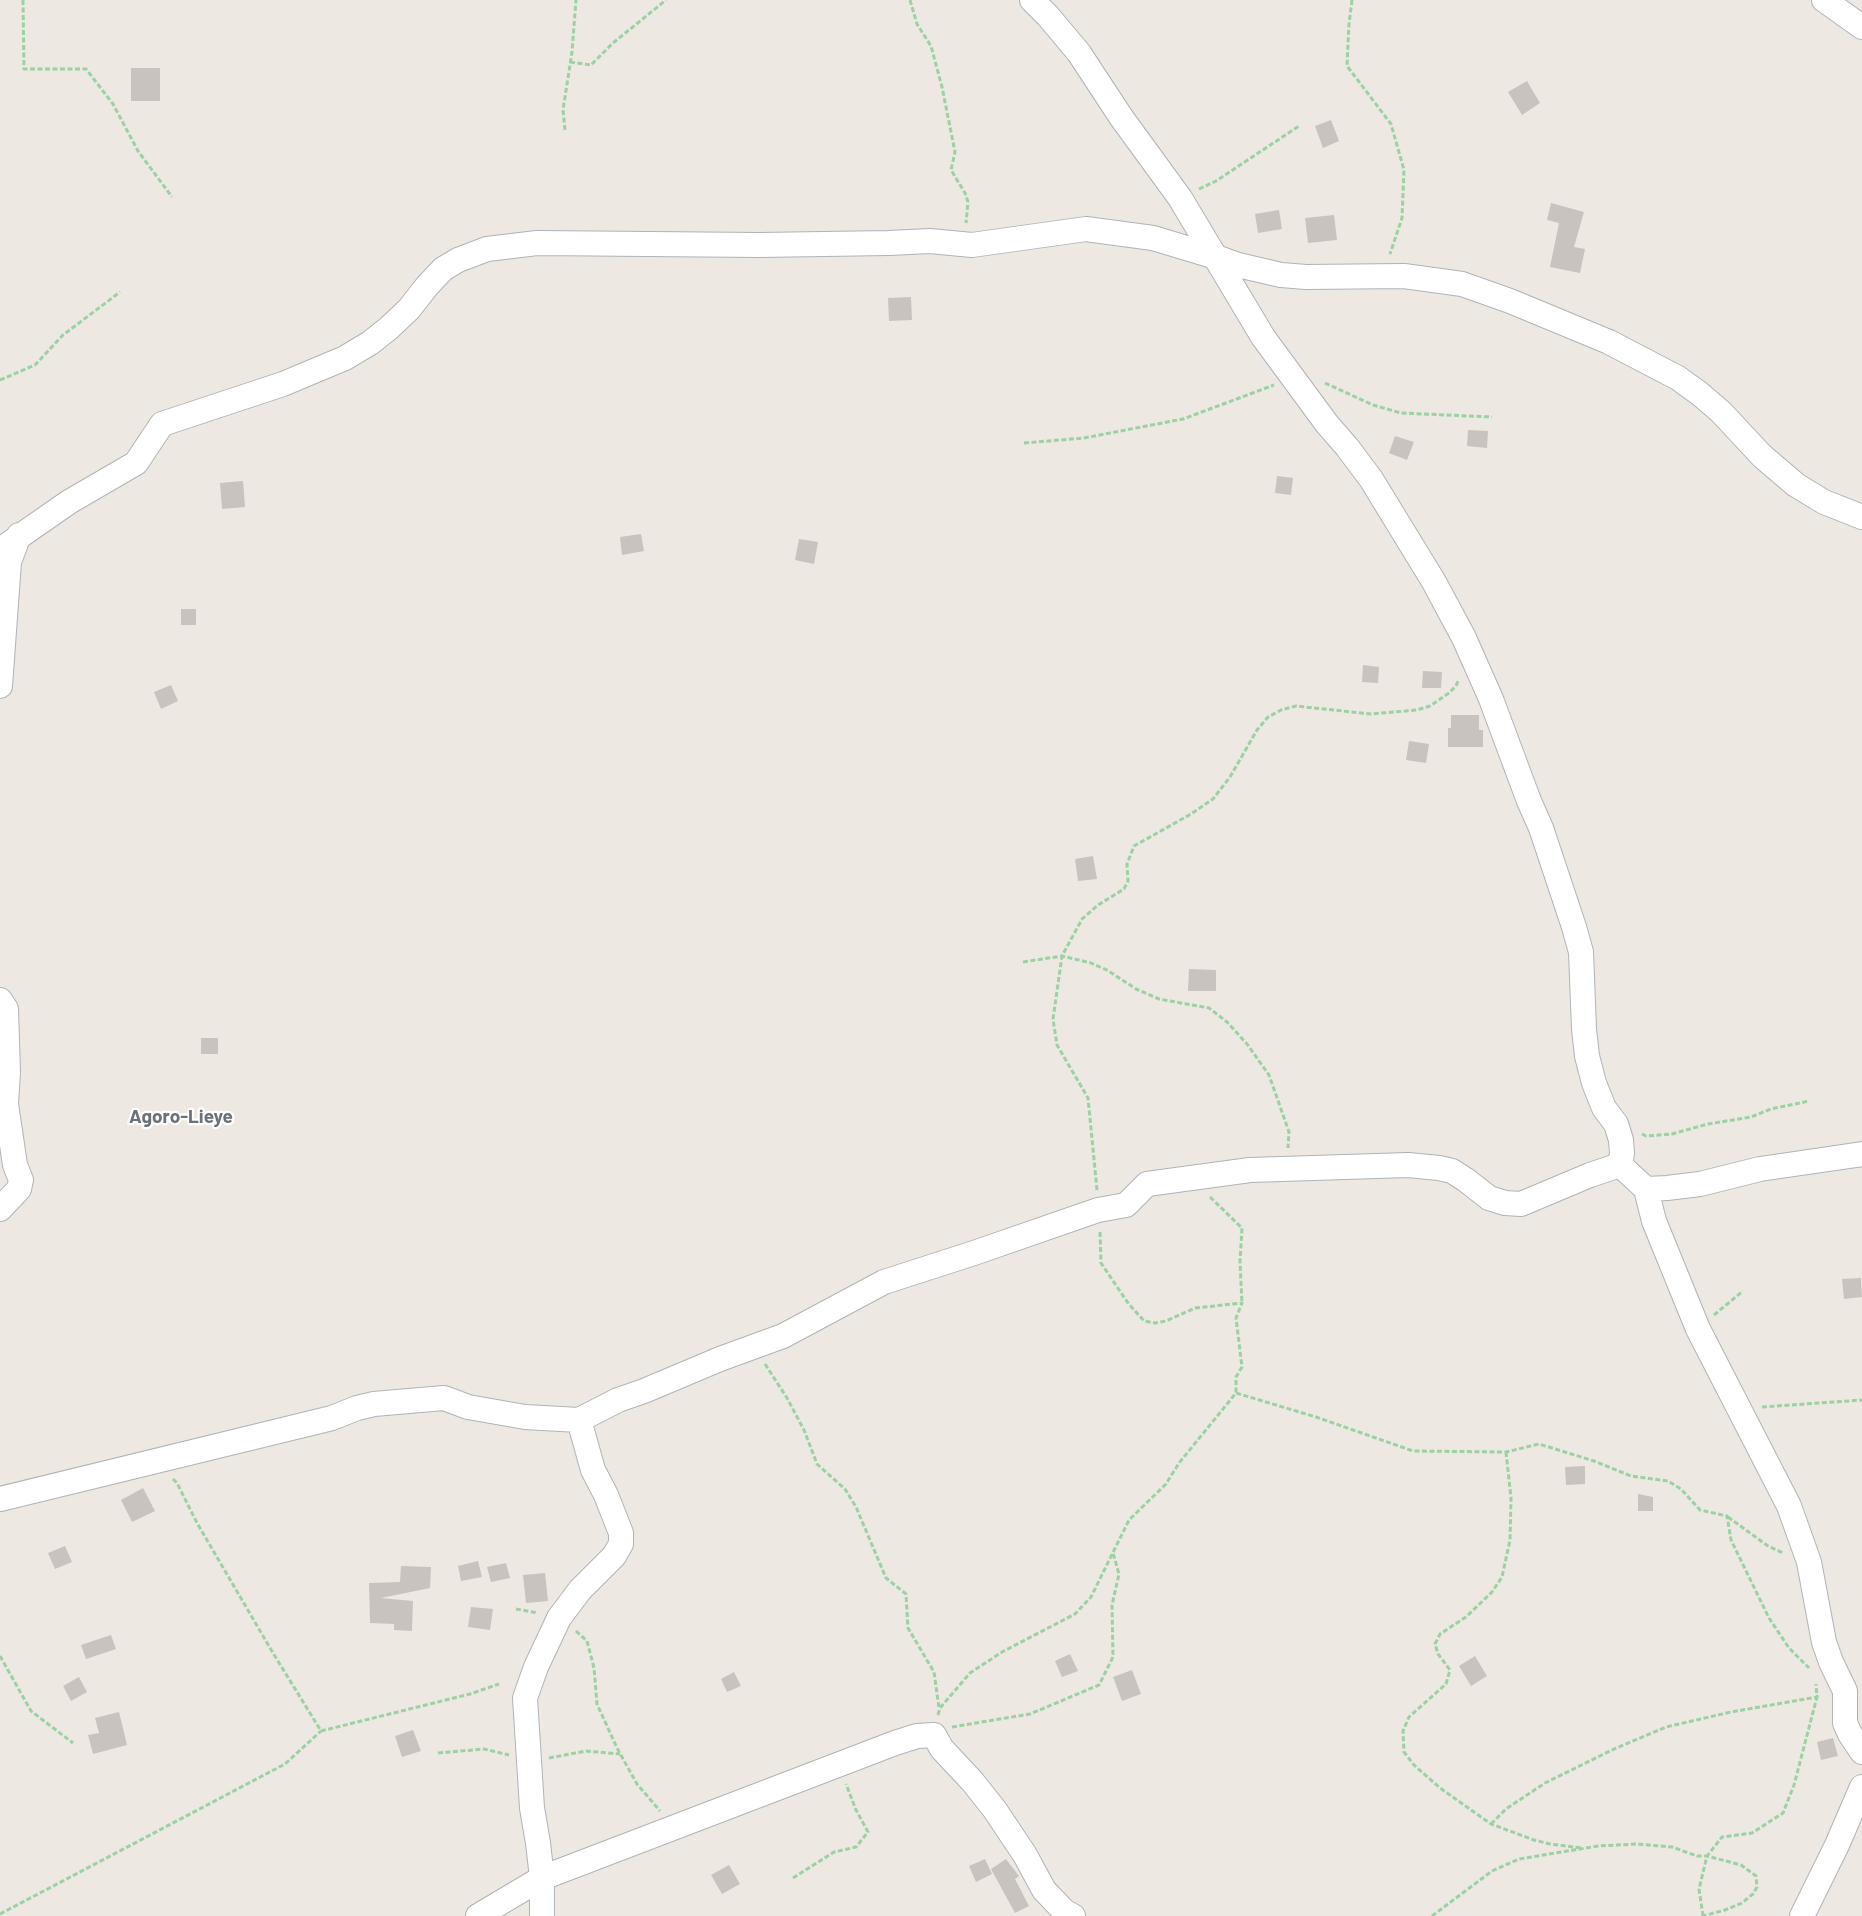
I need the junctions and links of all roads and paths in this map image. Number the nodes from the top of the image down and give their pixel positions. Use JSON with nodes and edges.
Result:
{"nodes":[{"id":1,"x":23,"y":0,"type":"edge"},
{"id":2,"x":576,"y":0,"type":"edge"},
{"id":3,"x":666,"y":0,"type":"edge"},
{"id":4,"x":910,"y":0,"type":"edge"},
{"id":5,"x":1032,"y":0,"type":"edge"},
{"id":6,"x":1352,"y":0,"type":"edge"},
{"id":7,"x":1824,"y":0,"type":"edge"},
{"id":8,"x":1862,"y":27,"type":"edge"},
{"id":9,"x":570,"y":62,"type":"junction"},
{"id":10,"x":1299,"y":126,"type":"dead end"},
{"id":11,"x":565,"y":130,"type":"dead end"},
{"id":12,"x":172,"y":197,"type":"dead end"},
{"id":13,"x":1180,"y":198,"type":"junction"},
{"id":14,"x":962,"y":243,"type":"junction"},
{"id":15,"x":1216,"y":257,"type":"junction"},
{"id":16,"x":1374,"y":278,"type":"junction"},
{"id":17,"x":120,"y":292,"type":"dead end"},
{"id":18,"x":1293,"y":378,"type":"junction"},
{"id":19,"x":0,"y":380,"type":"edge"},
{"id":20,"x":1323,"y":382,"type":"dead end"},
{"id":21,"x":1492,"y":417,"type":"dead end"},
{"id":22,"x":1024,"y":443,"type":"dead end"},
{"id":23,"x":1862,"y":517,"type":"edge"},
{"id":24,"x":20,"y":535,"type":"junction"},
{"id":25,"x":0,"y":550,"type":"edge"},
{"id":26,"x":1460,"y":676,"type":"dead end"},
{"id":27,"x":0,"y":686,"type":"edge"},
{"id":28,"x":1062,"y":956,"type":"junction"},
{"id":29,"x":1023,"y":962,"type":"dead end"},
{"id":30,"x":0,"y":1000,"type":"edge"},
{"id":31,"x":1809,"y":1101,"type":"dead end"},
{"id":32,"x":1616,"y":1124,"type":"junction"},
{"id":33,"x":1862,"y":1154,"type":"edge"},
{"id":34,"x":1620,"y":1165,"type":"junction"},
{"id":35,"x":1286,"y":1168,"type":"junction"},
{"id":36,"x":1190,"y":1177,"type":"junction"},
{"id":37,"x":1646,"y":1189,"type":"junction"},
{"id":38,"x":0,"y":1210,"type":"edge"},
{"id":39,"x":1098,"y":1210,"type":"junction"},
{"id":40,"x":1744,"y":1291,"type":"dead end"},
{"id":41,"x":1242,"y":1303,"type":"junction"},
{"id":42,"x":1698,"y":1328,"type":"junction"},
{"id":43,"x":754,"y":1347,"type":"junction"},
{"id":44,"x":1236,"y":1393,"type":"junction"},
{"id":45,"x":1862,"y":1400,"type":"edge"},
{"id":46,"x":1738,"y":1409,"type":"junction"},
{"id":47,"x":579,"y":1420,"type":"junction"},
{"id":48,"x":1506,"y":1452,"type":"junction"},
{"id":49,"x":153,"y":1462,"type":"junction"},
{"id":50,"x":0,"y":1499,"type":"edge"},
{"id":51,"x":1727,"y":1516,"type":"junction"},
{"id":52,"x":1112,"y":1552,"type":"junction"},
{"id":53,"x":1809,"y":1562,"type":"junction"},
{"id":54,"x":516,"y":1609,"type":"dead end"},
{"id":55,"x":559,"y":1618,"type":"junction"},
{"id":56,"x":0,"y":1656,"type":"edge"},
{"id":57,"x":1823,"y":1668,"type":"junction"},
{"id":58,"x":1816,"y":1682,"type":"dead end"},
{"id":59,"x":499,"y":1684,"type":"dead end"},
{"id":60,"x":1817,"y":1697,"type":"junction"},
{"id":61,"x":940,"y":1708,"type":"junction"},
{"id":62,"x":321,"y":1731,"type":"junction"},
{"id":63,"x":934,"y":1735,"type":"junction"},
{"id":64,"x":73,"y":1743,"type":"dead end"},
{"id":65,"x":1862,"y":1752,"type":"edge"},
{"id":66,"x":839,"y":1764,"type":"junction"},
{"id":67,"x":1862,"y":1787,"type":"edge"},
{"id":68,"x":1491,"y":1824,"type":"junction"},
{"id":69,"x":673,"y":1827,"type":"junction"},
{"id":70,"x":1582,"y":1848,"type":"junction"},
{"id":71,"x":1708,"y":1856,"type":"junction"},
{"id":72,"x":542,"y":1878,"type":"junction"},
{"id":73,"x":793,"y":1878,"type":"dead end"},
{"id":74,"x":0,"y":1914,"type":"edge"},
{"id":75,"x":478,"y":1916,"type":"edge"},
{"id":76,"x":542,"y":1916,"type":"edge"},
{"id":77,"x":1073,"y":1916,"type":"edge"},
{"id":78,"x":1432,"y":1916,"type":"edge"},
{"id":79,"x":1703,"y":1916,"type":"edge"},
{"id":80,"x":1802,"y":1916,"type":"edge"}],
"edges":[{"from":1,"to":12,"type":"path"},
{"from":2,"to":9,"type":"path"},
{"from":3,"to":9,"type":"path"},
{"from":4,"to":14,"type":"path"},
{"from":5,"to":13,"type":"street"},
{"from":6,"to":16,"type":"path"},
{"from":7,"to":8,"type":"street"},
{"from":9,"to":11,"type":"path"},
{"from":10,"to":13,"type":"path"},
{"from":13,"to":15,"type":"street"},
{"from":14,"to":15,"type":"street"},
{"from":14,"to":24,"type":"street"},
{"from":15,"to":16,"type":"street"},
{"from":15,"to":18,"type":"street"},
{"from":16,"to":23,"type":"street"},
{"from":17,"to":19,"type":"path"},
{"from":18,"to":22,"type":"path"},
{"from":18,"to":32,"type":"street"},
{"from":20,"to":21,"type":"path"},
{"from":24,"to":25,"type":"street"},
{"from":24,"to":27,"type":"street"},
{"from":26,"to":28,"type":"path"},
{"from":28,"to":29,"type":"path"},
{"from":28,"to":35,"type":"path"},
{"from":28,"to":39,"type":"path"},
{"from":30,"to":38,"type":"street"},
{"from":31,"to":32,"type":"path"},
{"from":32,"to":34,"type":"street"},
{"from":33,"to":37,"type":"street"},
{"from":34,"to":35,"type":"street"},
{"from":34,"to":37,"type":"street"},
{"from":35,"to":36,"type":"street"},
{"from":36,"to":39,"type":"street"},
{"from":36,"to":41,"type":"path"},
{"from":37,"to":42,"type":"street"},
{"from":39,"to":41,"type":"path"},
{"from":39,"to":43,"type":"street"},
{"from":40,"to":42,"type":"path"},
{"from":41,"to":44,"type":"path"},
{"from":42,"to":46,"type":"street"},
{"from":43,"to":47,"type":"street"},
{"from":43,"to":61,"type":"path"},
{"from":44,"to":48,"type":"path"},
{"from":44,"to":52,"type":"path"},
{"from":45,"to":46,"type":"path"},
{"from":46,"to":53,"type":"street"},
{"from":47,"to":49,"type":"street"},
{"from":47,"to":55,"type":"street"},
{"from":48,"to":51,"type":"path"},
{"from":48,"to":68,"type":"path"},
{"from":49,"to":50,"type":"street"},
{"from":49,"to":62,"type":"path"},
{"from":51,"to":53,"type":"path"},
{"from":51,"to":57,"type":"path"},
{"from":52,"to":61,"type":"path"},
{"from":52,"to":63,"type":"path"},
{"from":53,"to":57,"type":"street"},
{"from":54,"to":55,"type":"path"},
{"from":55,"to":69,"type":"path"},
{"from":55,"to":72,"type":"street"},
{"from":56,"to":64,"type":"path"},
{"from":57,"to":60,"type":"path"},
{"from":57,"to":65,"type":"street"},
{"from":58,"to":60,"type":"path"},
{"from":59,"to":62,"type":"path"},
{"from":60,"to":68,"type":"path"},
{"from":60,"to":71,"type":"path"},
{"from":61,"to":63,"type":"path"},
{"from":62,"to":74,"type":"path"},
{"from":63,"to":66,"type":"street"},
{"from":63,"to":77,"type":"street"},
{"from":66,"to":69,"type":"street"},
{"from":66,"to":73,"type":"path"},
{"from":67,"to":80,"type":"street"},
{"from":68,"to":70,"type":"path"},
{"from":69,"to":72,"type":"street"},
{"from":70,"to":71,"type":"path"},
{"from":70,"to":78,"type":"path"},
{"from":71,"to":79,"type":"path"},
{"from":71,"to":79,"type":"path"},
{"from":72,"to":75,"type":"street"},
{"from":72,"to":76,"type":"street"}]}
